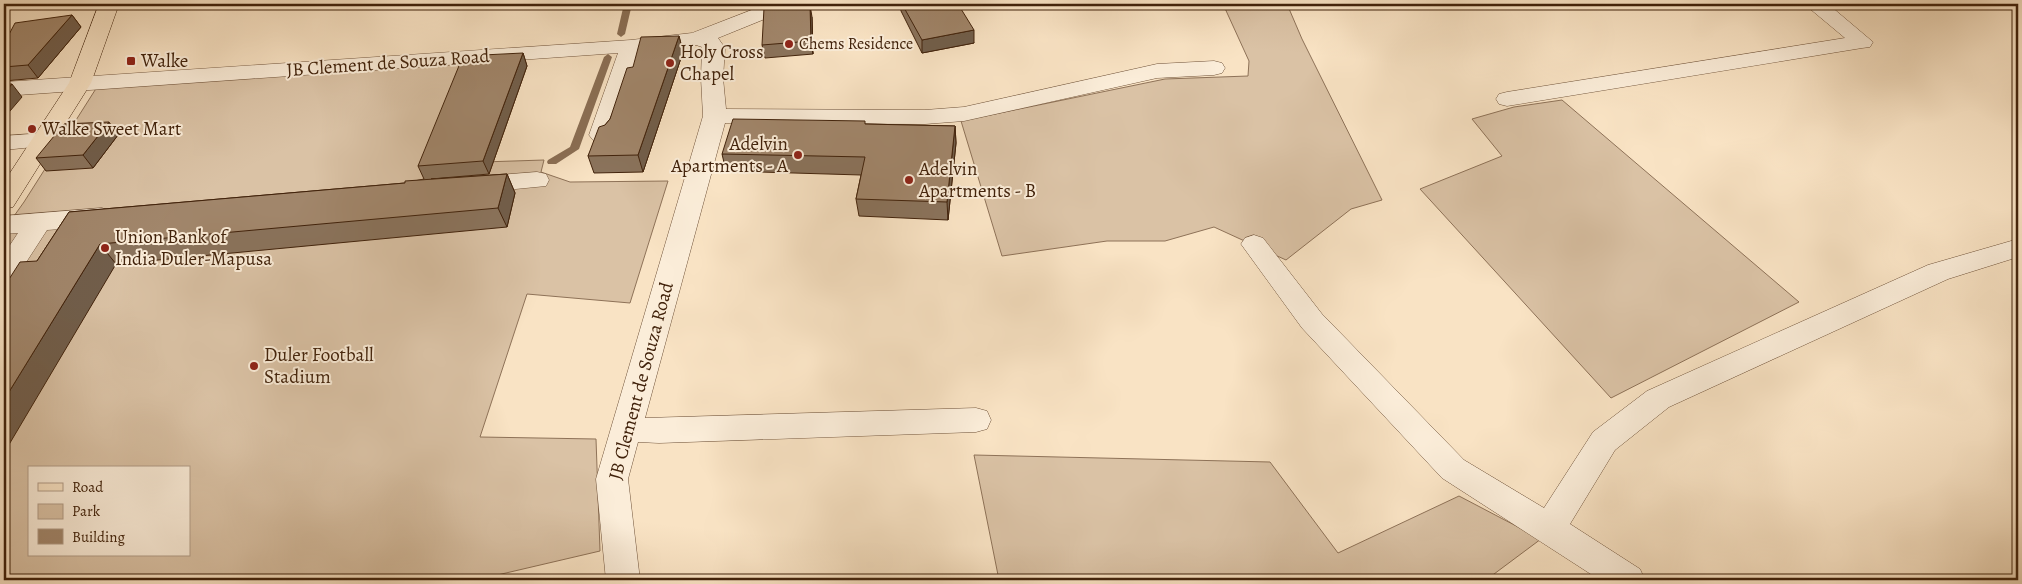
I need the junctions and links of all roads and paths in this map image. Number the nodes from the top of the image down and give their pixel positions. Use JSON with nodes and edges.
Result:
{"nodes":[{"id":1,"x":109,"y":4,"type":"edge"},
{"id":2,"x":785,"y":4,"type":"edge"},
{"id":3,"x":1816,"y":4,"type":"edge"},
{"id":4,"x":696,"y":39,"type":"junction"},
{"id":5,"x":631,"y":46,"type":"junction"},
{"id":6,"x":1214,"y":68,"type":"dead end"},
{"id":7,"x":80,"y":83,"type":"junction"},
{"id":8,"x":4,"y":89,"type":"edge"},
{"id":9,"x":1507,"y":99,"type":"dead end"},
{"id":10,"x":715,"y":116,"type":"junction"},
{"id":11,"x":601,"y":135,"type":"edge"},
{"id":12,"x":45,"y":140,"type":"junction"},
{"id":13,"x":4,"y":143,"type":"edge"},
{"id":14,"x":537,"y":180,"type":"dead end"},
{"id":15,"x":447,"y":187,"type":"edge"},
{"id":16,"x":4,"y":201,"type":"edge"},
{"id":17,"x":129,"y":215,"type":"edge"},
{"id":18,"x":39,"y":222,"type":"junction"},
{"id":19,"x":4,"y":225,"type":"edge"},
{"id":20,"x":1254,"y":244,"type":"dead end"},
{"id":21,"x":2018,"y":248,"type":"edge"},
{"id":22,"x":4,"y":274,"type":"edge"},
{"id":23,"x":976,"y":420,"type":"dead end"},
{"id":24,"x":626,"y":429,"type":"junction"},
{"id":25,"x":1549,"y":528,"type":"junction"},
{"id":26,"x":623,"y":580,"type":"edge"},
{"id":27,"x":1628,"y":580,"type":"edge"}],
"edges":[{"from":1,"to":7,"type":"main road"},
{"from":2,"to":4,"type":"street"},
{"from":3,"to":9,"type":"street"},
{"from":4,"to":5,"type":"street","name":"JB Clement de Souza Road"},
{"from":4,"to":10,"type":"street","name":"JB Clement de Souza Road"},
{"from":5,"to":7,"type":"street","name":"JB Clement de Souza Road"},
{"from":5,"to":11,"type":"street"},
{"from":6,"to":10,"type":"street"},
{"from":7,"to":8,"type":"street","name":"JB Clement de Souza Road"},
{"from":7,"to":12,"type":"main road"},
{"from":10,"to":24,"type":"street","name":"JB Clement de Souza Road"},
{"from":12,"to":13,"type":"street"},
{"from":12,"to":16,"type":"main road"},
{"from":14,"to":15,"type":"street"},
{"from":17,"to":18,"type":"street"},
{"from":18,"to":19,"type":"street"},
{"from":18,"to":22,"type":"street"},
{"from":20,"to":25,"type":"street"},
{"from":21,"to":25,"type":"street"},
{"from":23,"to":24,"type":"street"},
{"from":24,"to":26,"type":"street","name":"JB Clement de Souza Road"},
{"from":25,"to":27,"type":"street"}]}
